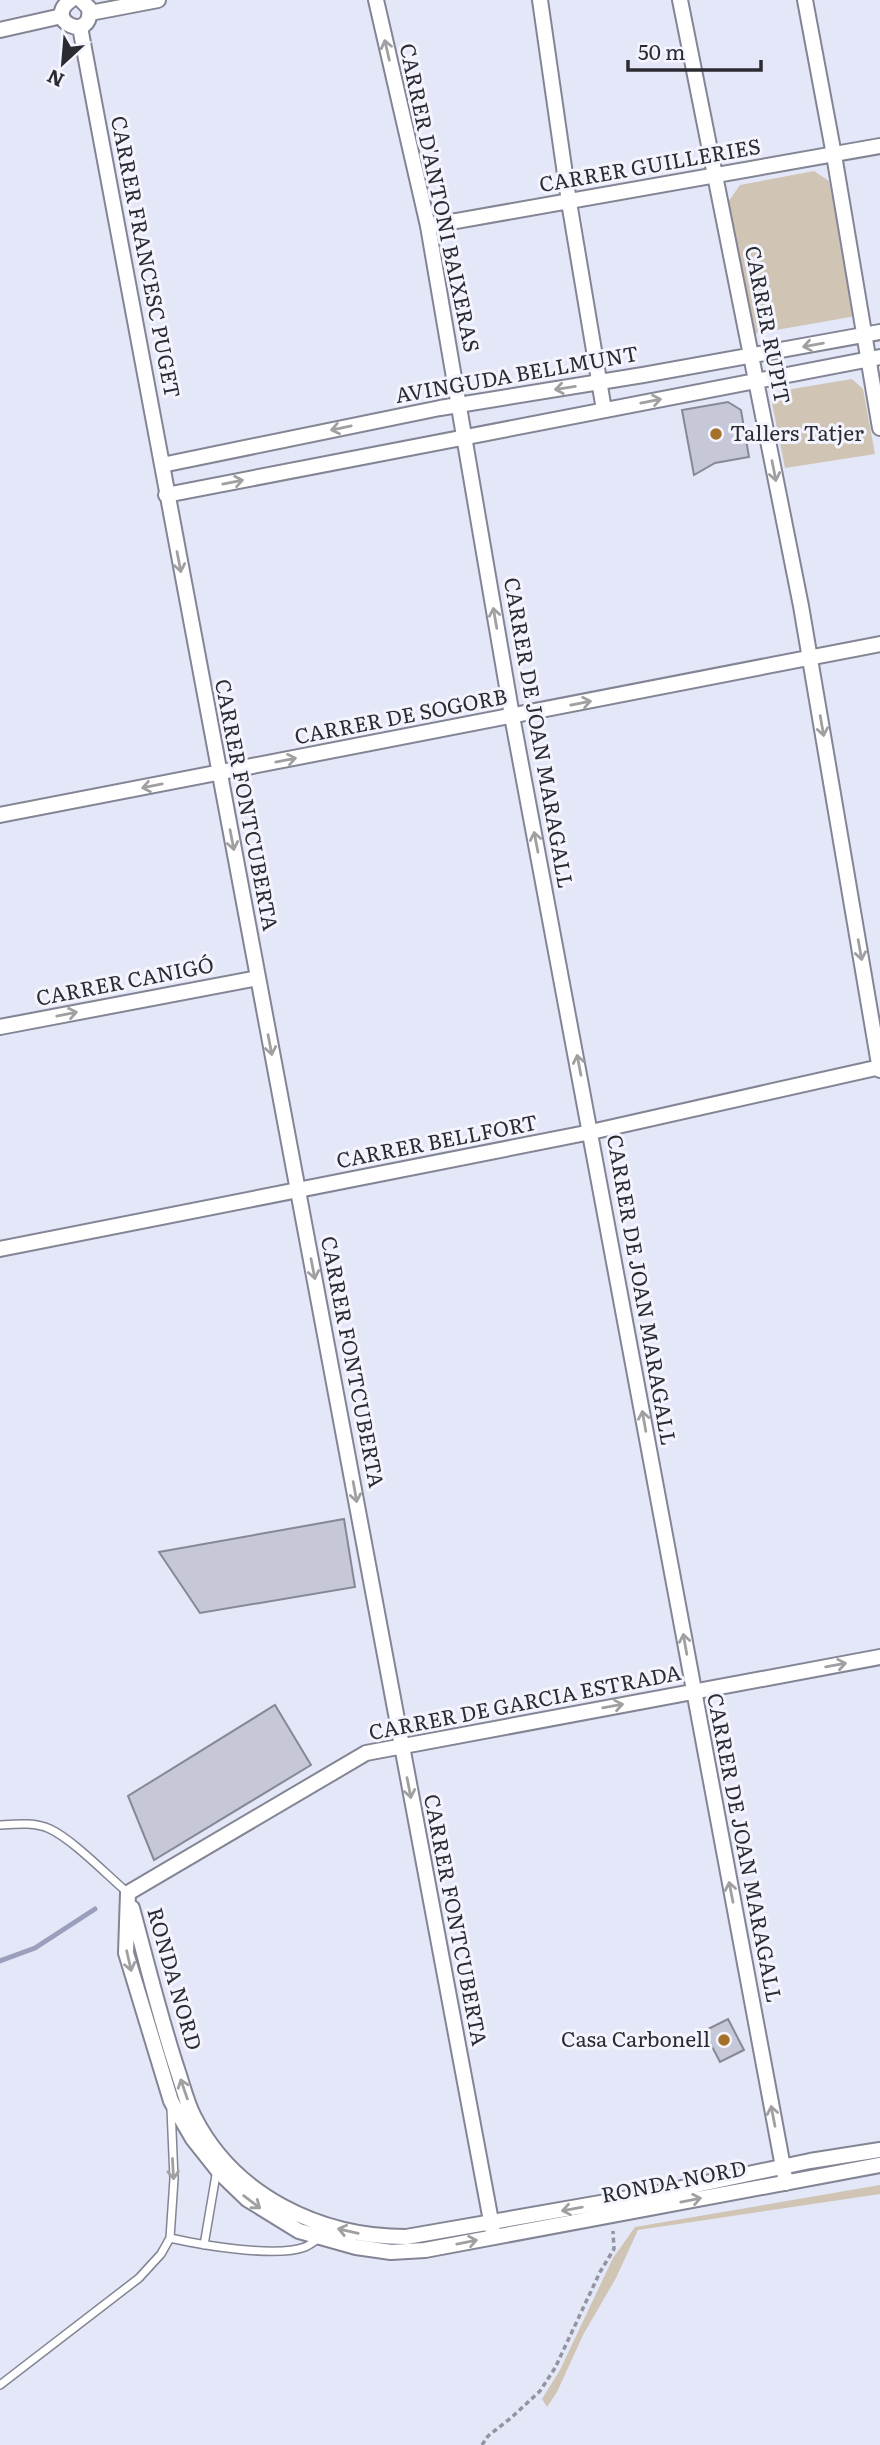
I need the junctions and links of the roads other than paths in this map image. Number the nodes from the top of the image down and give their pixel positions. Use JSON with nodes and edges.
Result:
{"nodes":[{"id":1,"x":71,"y":0,"type":"edge"},
{"id":2,"x":81,"y":0,"type":"edge"},
{"id":3,"x":158,"y":0,"type":"edge"},
{"id":4,"x":376,"y":0,"type":"edge"},
{"id":5,"x":540,"y":0,"type":"edge"},
{"id":6,"x":680,"y":0,"type":"edge"},
{"id":7,"x":805,"y":0,"type":"edge"},
{"id":8,"x":90,"y":13,"type":"junction"},
{"id":9,"x":62,"y":16,"type":"junction"},
{"id":10,"x":80,"y":26,"type":"junction"},
{"id":11,"x":0,"y":30,"type":"edge"},
{"id":12,"x":880,"y":146,"type":"edge"},
{"id":13,"x":834,"y":155,"type":"junction"},
{"id":14,"x":716,"y":176,"type":"junction"},
{"id":15,"x":569,"y":202,"type":"junction"},
{"id":16,"x":428,"y":226,"type":"junction"},
{"id":17,"x":880,"y":332,"type":"edge"},
{"id":18,"x":863,"y":335,"type":"junction"},
{"id":19,"x":751,"y":356,"type":"junction"},
{"id":20,"x":874,"y":358,"type":"edge"},
{"id":21,"x":756,"y":381,"type":"junction"},
{"id":22,"x":601,"y":382,"type":"junction"},
{"id":23,"x":458,"y":405,"type":"junction"},
{"id":24,"x":604,"y":410,"type":"junction"},
{"id":25,"x":880,"y":428,"type":"edge"},
{"id":26,"x":464,"y":437,"type":"junction"},
{"id":27,"x":162,"y":465,"type":"junction"},
{"id":28,"x":166,"y":495,"type":"junction"},
{"id":29,"x":880,"y":644,"type":"edge"},
{"id":30,"x":810,"y":659,"type":"junction"},
{"id":31,"x":512,"y":716,"type":"junction"},
{"id":32,"x":219,"y":773,"type":"junction"},
{"id":33,"x":0,"y":816,"type":"edge"},
{"id":34,"x":258,"y":978,"type":"junction"},
{"id":35,"x":0,"y":1027,"type":"edge"},
{"id":36,"x":880,"y":1068,"type":"edge"},
{"id":37,"x":591,"y":1132,"type":"junction"},
{"id":38,"x":298,"y":1191,"type":"junction"},
{"id":39,"x":0,"y":1249,"type":"edge"},
{"id":40,"x":880,"y":1657,"type":"edge"},
{"id":41,"x":693,"y":1692,"type":"junction"},
{"id":42,"x":401,"y":1745,"type":"junction"},
{"id":43,"x":0,"y":1825,"type":"edge"},
{"id":44,"x":128,"y":1893,"type":"junction"},
{"id":45,"x":171,"y":2101,"type":"junction"},
{"id":46,"x":880,"y":2150,"type":"edge"},
{"id":47,"x":880,"y":2165,"type":"edge"},
{"id":48,"x":782,"y":2167,"type":"junction"},
{"id":49,"x":217,"y":2169,"type":"junction"},
{"id":50,"x":786,"y":2183,"type":"junction"},
{"id":51,"x":492,"y":2230,"type":"junction"},
{"id":52,"x":170,"y":2238,"type":"junction"},
{"id":53,"x":319,"y":2238,"type":"junction"},
{"id":54,"x":204,"y":2245,"type":"junction"},
{"id":55,"x":0,"y":2385,"type":"edge"}],
"edges":[{"from":1,"to":9,"type":"street"},
{"from":2,"to":8,"type":"street"},
{"from":3,"to":8,"type":"street"},
{"from":16,"to":4,"type":"street","name":"CARRER D'ANTONI BAIXERAS","one_way":true},
{"from":5,"to":15,"type":"street"},
{"from":6,"to":14,"type":"street","name":"CARRER RUPIT"},
{"from":7,"to":13,"type":"street"},
{"from":8,"to":10,"type":"street"},
{"from":9,"to":10,"type":"street"},
{"from":9,"to":11,"type":"street"},
{"from":10,"to":27,"type":"street","name":"CARRER FRANCESC PUGET"},
{"from":12,"to":13,"type":"street","name":"CARRER GUILLERIES"},
{"from":13,"to":14,"type":"street","name":"CARRER GUILLERIES"},
{"from":13,"to":18,"type":"street"},
{"from":14,"to":15,"type":"street","name":"CARRER GUILLERIES"},
{"from":14,"to":19,"type":"street","name":"CARRER RUPIT"},
{"from":15,"to":16,"type":"street","name":"CARRER GUILLERIES"},
{"from":15,"to":22,"type":"street"},
{"from":16,"to":23,"type":"street","name":"CARRER D'ANTONI BAIXERAS"},
{"from":17,"to":18,"type":"street","name":"AVINGUDA BELLMUNT"},
{"from":18,"to":19,"type":"street","name":"AVINGUDA BELLMUNT","one_way":true},
{"from":18,"to":20,"type":"street"},
{"from":19,"to":21,"type":"street","name":"CARRER RUPIT"},
{"from":19,"to":22,"type":"street","name":"AVINGUDA BELLMUNT"},
{"from":20,"to":21,"type":"street"},
{"from":20,"to":25,"type":"street"},
{"from":24,"to":21,"type":"street","one_way":true},
{"from":21,"to":30,"type":"street","name":"CARRER RUPIT","one_way":true},
{"from":22,"to":23,"type":"street","name":"AVINGUDA BELLMUNT","one_way":true},
{"from":22,"to":24,"type":"street"},
{"from":23,"to":26,"type":"street","name":"CARRER DE JOAN MARAGALL"},
{"from":23,"to":27,"type":"street","name":"AVINGUDA BELLMUNT","one_way":true},
{"from":24,"to":26,"type":"street"},
{"from":28,"to":26,"type":"street","one_way":true},
{"from":31,"to":26,"type":"street","name":"CARRER DE JOAN MARAGALL","one_way":true},
{"from":27,"to":28,"type":"street","name":"CARRER FRANCESC PUGET"},
{"from":28,"to":32,"type":"street","name":"CARRER FONTCUBERTA","one_way":true},
{"from":29,"to":30,"type":"street","name":"CARRER DE SOGORB"},
{"from":31,"to":30,"type":"street","name":"CARRER DE SOGORB","one_way":true},
{"from":30,"to":36,"type":"street","name":"CARRER RUPIT","one_way":true},
{"from":32,"to":31,"type":"street","name":"CARRER DE SOGORB","one_way":true},
{"from":37,"to":31,"type":"street","name":"CARRER DE JOAN MARAGALL","one_way":true},
{"from":32,"to":33,"type":"street","name":"CARRER DE SOGORB","one_way":true},
{"from":32,"to":34,"type":"street","name":"CARRER FONTCUBERTA","one_way":true},
{"from":35,"to":34,"type":"street","name":"CARRER CANIGÓ","one_way":true},
{"from":34,"to":38,"type":"street","name":"CARRER FONTCUBERTA","one_way":true},
{"from":36,"to":37,"type":"street","name":"CARRER BELLFORT"},
{"from":37,"to":38,"type":"street","name":"CARRER BELLFORT"},
{"from":41,"to":37,"type":"street","name":"CARRER DE JOAN MARAGALL","one_way":true},
{"from":38,"to":39,"type":"street","name":"CARRER BELLFORT"},
{"from":38,"to":42,"type":"street","name":"CARRER FONTCUBERTA","one_way":true},
{"from":41,"to":40,"type":"street","name":"CARRER DE GARCIA ESTRADA","one_way":true},
{"from":42,"to":41,"type":"street","name":"CARRER DE GARCIA ESTRADA","one_way":true},
{"from":48,"to":41,"type":"street","name":"CARRER DE JOAN MARAGALL","one_way":true},
{"from":42,"to":44,"type":"street","name":"CARRER DE GARCIA ESTRADA"},
{"from":42,"to":51,"type":"street","name":"CARRER FONTCUBERTA","one_way":true},
{"from":43,"to":44,"type":"lane"},
{"from":44,"to":45,"type":"street","name":"RONDA NORD","one_way":true},
{"from":51,"to":44,"type":"street","name":"RONDA NORD","one_way":true},
{"from":45,"to":49,"type":"street","name":"RONDA NORD"},
{"from":45,"to":52,"type":"lane","one_way":true},
{"from":46,"to":48,"type":"street","name":"RONDA NORD"},
{"from":47,"to":50,"type":"street","name":"RONDA NORD"},
{"from":48,"to":50,"type":"street","name":"CARRER DE JOAN MARAGALL"},
{"from":48,"to":51,"type":"street","name":"RONDA NORD","one_way":true},
{"from":49,"to":53,"type":"street","name":"RONDA NORD","one_way":true},
{"from":49,"to":54,"type":"lane"},
{"from":51,"to":50,"type":"street","name":"RONDA NORD","one_way":true},
{"from":53,"to":51,"type":"street","name":"RONDA NORD","one_way":true},
{"from":52,"to":54,"type":"lane"},
{"from":52,"to":55,"type":"lane"},
{"from":53,"to":54,"type":"lane"}]}
